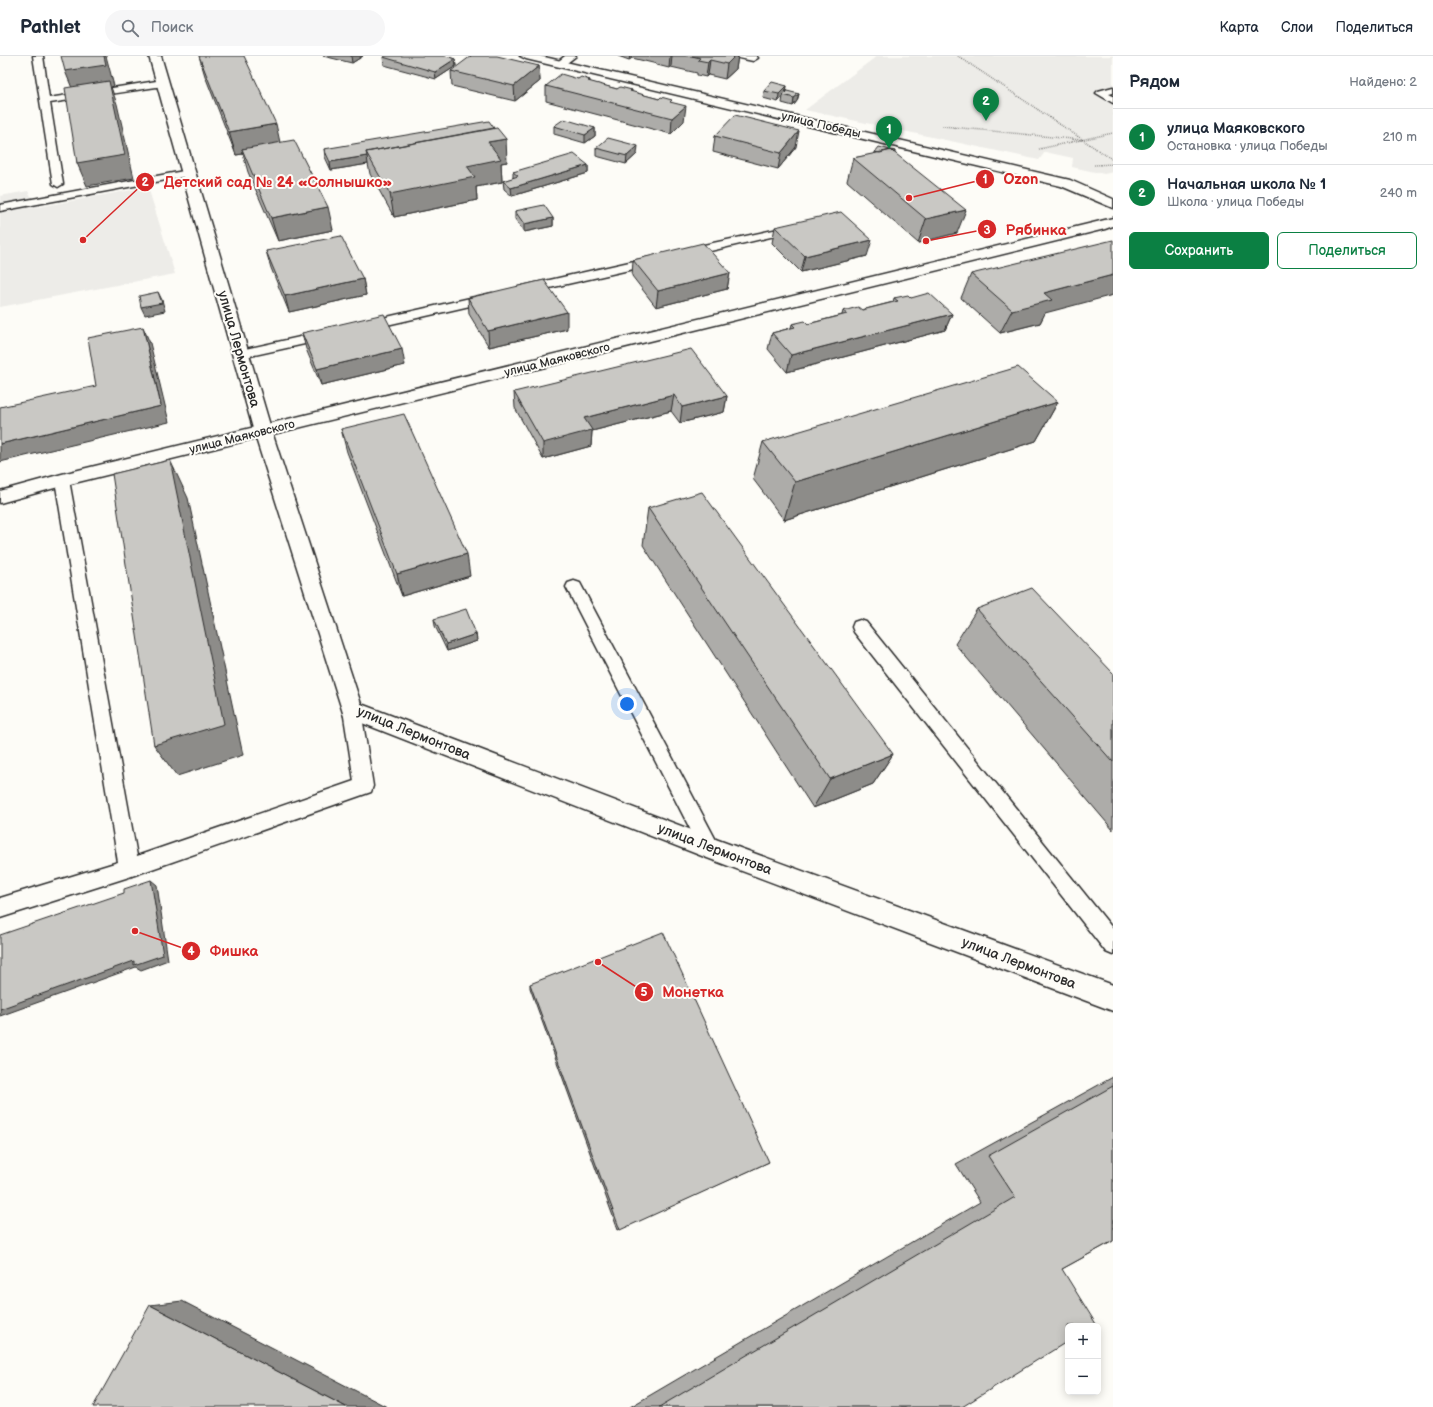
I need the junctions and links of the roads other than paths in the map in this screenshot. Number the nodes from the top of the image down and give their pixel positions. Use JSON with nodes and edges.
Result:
{"nodes":[{"id":1,"x":38,"y":56,"type":"edge"},
{"id":2,"x":154,"y":56,"type":"edge"},
{"id":3,"x":526,"y":56,"type":"edge"},
{"id":4,"x":571,"y":56,"type":"edge"},
{"id":5,"x":742,"y":56,"type":"edge"},
{"id":6,"x":753,"y":58,"type":"dead end"},
{"id":7,"x":560,"y":64,"type":"junction"},
{"id":8,"x":162,"y":83,"type":"junction"},
{"id":9,"x":1113,"y":90,"type":"edge"},
{"id":10,"x":1113,"y":100,"type":"edge"},
{"id":11,"x":46,"y":101,"type":"junction"},
{"id":12,"x":189,"y":173,"type":"junction"},
{"id":13,"x":58,"y":184,"type":"dead end"},
{"id":14,"x":1113,"y":204,"type":"edge"},
{"id":15,"x":0,"y":208,"type":"edge"},
{"id":16,"x":1113,"y":222,"type":"edge"},
{"id":17,"x":792,"y":229,"type":"edge"},
{"id":18,"x":242,"y":354,"type":"junction"},
{"id":19,"x":263,"y":432,"type":"junction"},
{"id":20,"x":62,"y":480,"type":"junction"},
{"id":21,"x":0,"y":497,"type":"edge"},
{"id":22,"x":574,"y":587,"type":"dead end"},
{"id":23,"x":860,"y":626,"type":"dead end"},
{"id":24,"x":352,"y":710,"type":"junction"},
{"id":25,"x":710,"y":848,"type":"junction"},
{"id":26,"x":129,"y":868,"type":"junction"},
{"id":27,"x":0,"y":908,"type":"edge"},
{"id":28,"x":1113,"y":945,"type":"edge"},
{"id":29,"x":1113,"y":998,"type":"edge"}],
"edges":[{"from":1,"to":11,"type":"lane"},
{"from":2,"to":8,"type":"street","name":"улица Лермонтова"},
{"from":3,"to":7,"type":"street","name":"улица Победы"},
{"from":4,"to":7,"type":"lane"},
{"from":5,"to":6,"type":"lane"},
{"from":7,"to":14,"type":"street","name":"улица Победы"},
{"from":8,"to":11,"type":"lane"},
{"from":8,"to":12,"type":"street","name":"улица Лермонтова"},
{"from":9,"to":10,"type":"lane"},
{"from":11,"to":13,"type":"lane"},
{"from":12,"to":15,"type":"lane"},
{"from":12,"to":18,"type":"street","name":"улица Лермонтова"},
{"from":16,"to":19,"type":"street","name":"улица Маяковского"},
{"from":17,"to":18,"type":"lane"},
{"from":18,"to":19,"type":"street","name":"улица Лермонтова"},
{"from":19,"to":20,"type":"street","name":"улица Маяковского"},
{"from":19,"to":24,"type":"street","name":"улица Лермонтова"},
{"from":20,"to":21,"type":"street","name":"улица Маяковского"},
{"from":20,"to":26,"type":"lane"},
{"from":22,"to":25,"type":"lane"},
{"from":23,"to":28,"type":"lane"},
{"from":24,"to":25,"type":"street","name":"улица Лермонтова"},
{"from":24,"to":26,"type":"lane"},
{"from":25,"to":29,"type":"street","name":"улица Лермонтова"},
{"from":26,"to":27,"type":"lane"}]}
